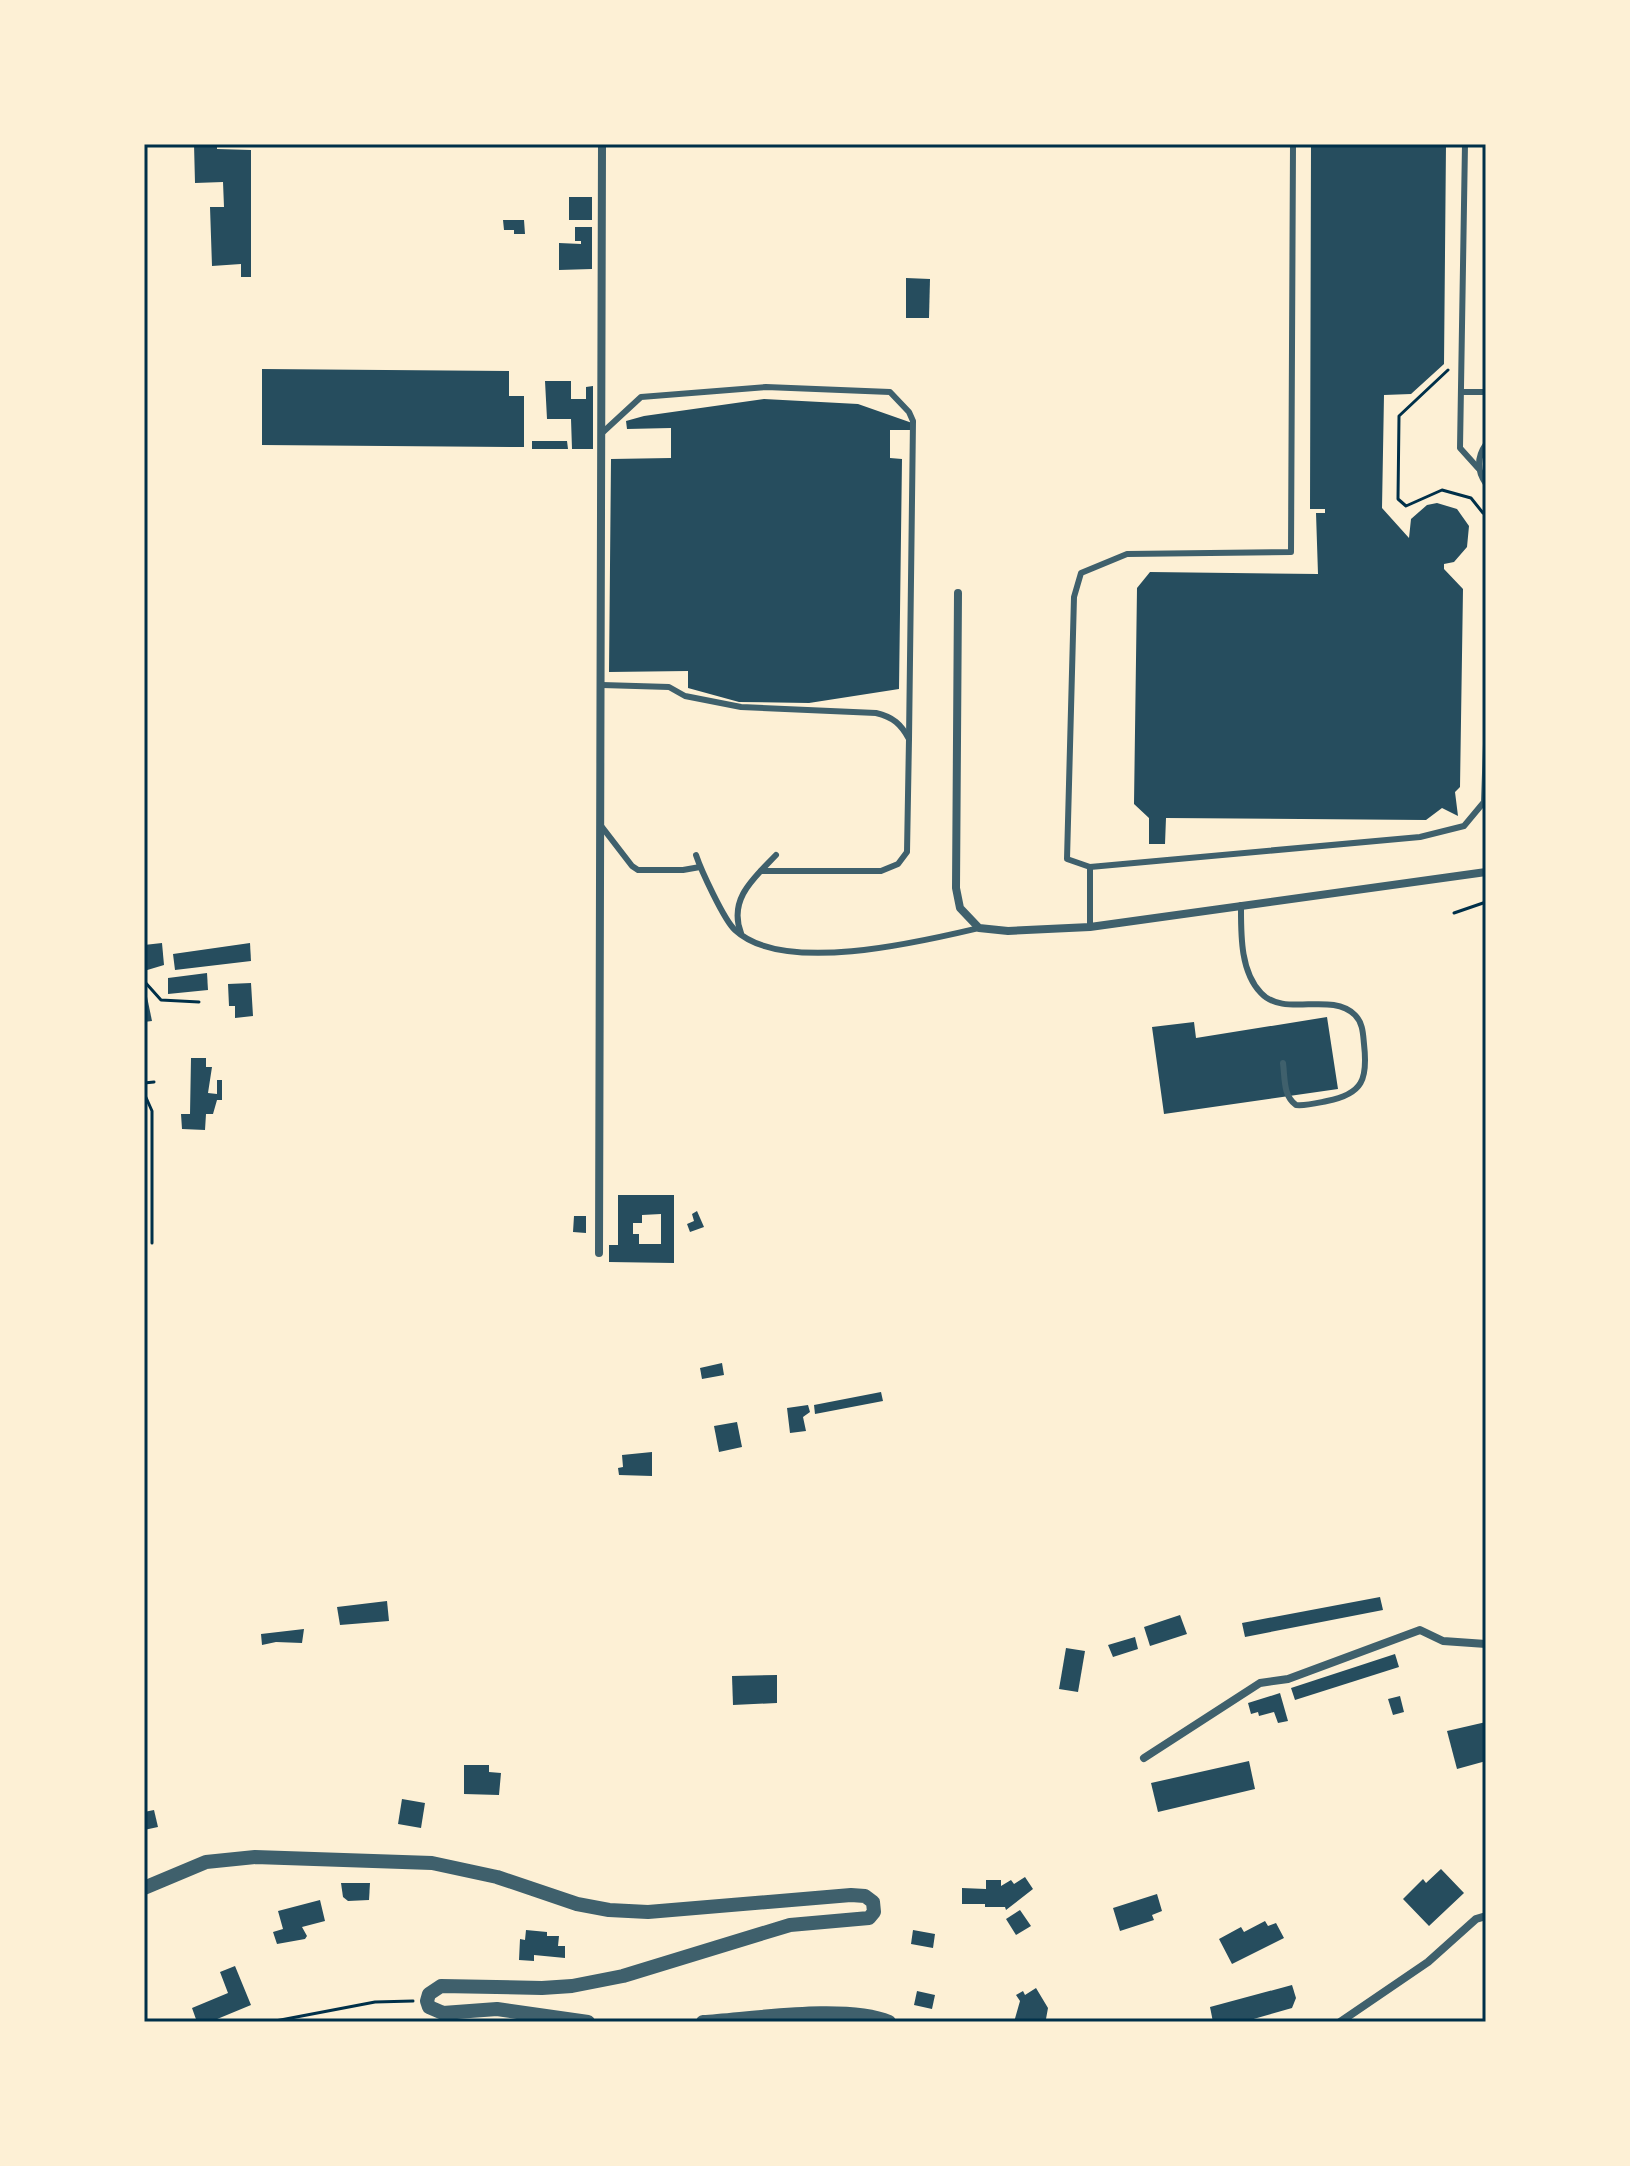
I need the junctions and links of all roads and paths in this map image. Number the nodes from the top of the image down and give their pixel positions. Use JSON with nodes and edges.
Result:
{"nodes":[{"id":1,"x":602,"y":144,"type":"edge"},
{"id":2,"x":1293,"y":144,"type":"edge"},
{"id":3,"x":1465,"y":144,"type":"edge"},
{"id":4,"x":1451,"y":366,"type":"dead end"},
{"id":5,"x":1461,"y":392,"type":"junction"},
{"id":6,"x":1486,"y":392,"type":"edge"},
{"id":7,"x":602,"y":433,"type":"junction"},
{"id":8,"x":1486,"y":444,"type":"edge"},
{"id":9,"x":1478,"y":468,"type":"junction"},
{"id":10,"x":1486,"y":484,"type":"edge"},
{"id":11,"x":1483,"y":513,"type":"dead end"},
{"id":12,"x":958,"y":593,"type":"dead end"},
{"id":13,"x":602,"y":685,"type":"junction"},
{"id":14,"x":909,"y":739,"type":"junction"},
{"id":15,"x":1486,"y":744,"type":"edge"},
{"id":16,"x":1485,"y":802,"type":"edge"},
{"id":17,"x":602,"y":827,"type":"junction"},
{"id":18,"x":696,"y":855,"type":"dead end"},
{"id":19,"x":776,"y":855,"type":"dead end"},
{"id":20,"x":700,"y":867,"type":"junction"},
{"id":21,"x":1090,"y":867,"type":"junction"},
{"id":22,"x":761,"y":871,"type":"junction"},
{"id":23,"x":1486,"y":872,"type":"edge"},
{"id":24,"x":1486,"y":902,"type":"edge"},
{"id":25,"x":1241,"y":905,"type":"junction"},
{"id":26,"x":1454,"y":913,"type":"dead end"},
{"id":27,"x":1090,"y":927,"type":"junction"},
{"id":28,"x":979,"y":928,"type":"junction"},
{"id":29,"x":743,"y":936,"type":"junction"},
{"id":30,"x":144,"y":981,"type":"edge"},
{"id":31,"x":199,"y":1002,"type":"dead end"},
{"id":32,"x":1283,"y":1063,"type":"dead end"},
{"id":33,"x":154,"y":1082,"type":"dead end"},
{"id":34,"x":144,"y":1083,"type":"edge"},
{"id":35,"x":144,"y":1093,"type":"edge"},
{"id":36,"x":152,"y":1243,"type":"dead end"},
{"id":37,"x":599,"y":1253,"type":"dead end"},
{"id":38,"x":1486,"y":1644,"type":"edge"},
{"id":39,"x":1144,"y":1758,"type":"dead end"},
{"id":40,"x":144,"y":1888,"type":"edge"},
{"id":41,"x":1486,"y":1916,"type":"edge"},
{"id":42,"x":427,"y":2001,"type":"junction"},
{"id":43,"x":270,"y":2022,"type":"edge"},
{"id":44,"x":588,"y":2022,"type":"edge"},
{"id":45,"x":703,"y":2022,"type":"edge"},
{"id":46,"x":889,"y":2022,"type":"edge"},
{"id":47,"x":1340,"y":2022,"type":"edge"}],
"edges":[{"from":1,"to":7,"type":"street"},
{"from":2,"to":21,"type":"lane"},
{"from":3,"to":5,"type":"lane"},
{"from":4,"to":11,"type":"path"},
{"from":5,"to":6,"type":"lane"},
{"from":5,"to":9,"type":"lane"},
{"from":7,"to":13,"type":"street"},
{"from":7,"to":14,"type":"lane"},
{"from":8,"to":9,"type":"lane"},
{"from":9,"to":10,"type":"lane"},
{"from":12,"to":28,"type":"street"},
{"from":13,"to":14,"type":"lane"},
{"from":13,"to":17,"type":"street"},
{"from":14,"to":22,"type":"lane"},
{"from":15,"to":16,"type":"lane"},
{"from":16,"to":21,"type":"lane"},
{"from":17,"to":20,"type":"lane"},
{"from":17,"to":37,"type":"street"},
{"from":18,"to":20,"type":"lane"},
{"from":19,"to":22,"type":"lane"},
{"from":20,"to":29,"type":"lane"},
{"from":21,"to":27,"type":"lane"},
{"from":22,"to":29,"type":"lane"},
{"from":23,"to":25,"type":"street"},
{"from":24,"to":26,"type":"path"},
{"from":25,"to":27,"type":"street"},
{"from":25,"to":32,"type":"lane"},
{"from":27,"to":28,"type":"street"},
{"from":28,"to":29,"type":"lane"},
{"from":30,"to":31,"type":"path"},
{"from":33,"to":34,"type":"path"},
{"from":35,"to":36,"type":"path"},
{"from":38,"to":39,"type":"street"},
{"from":40,"to":42,"type":"street"},
{"from":41,"to":47,"type":"street"},
{"from":42,"to":43,"type":"path"},
{"from":42,"to":44,"type":"street"},
{"from":45,"to":46,"type":"street"}]}
